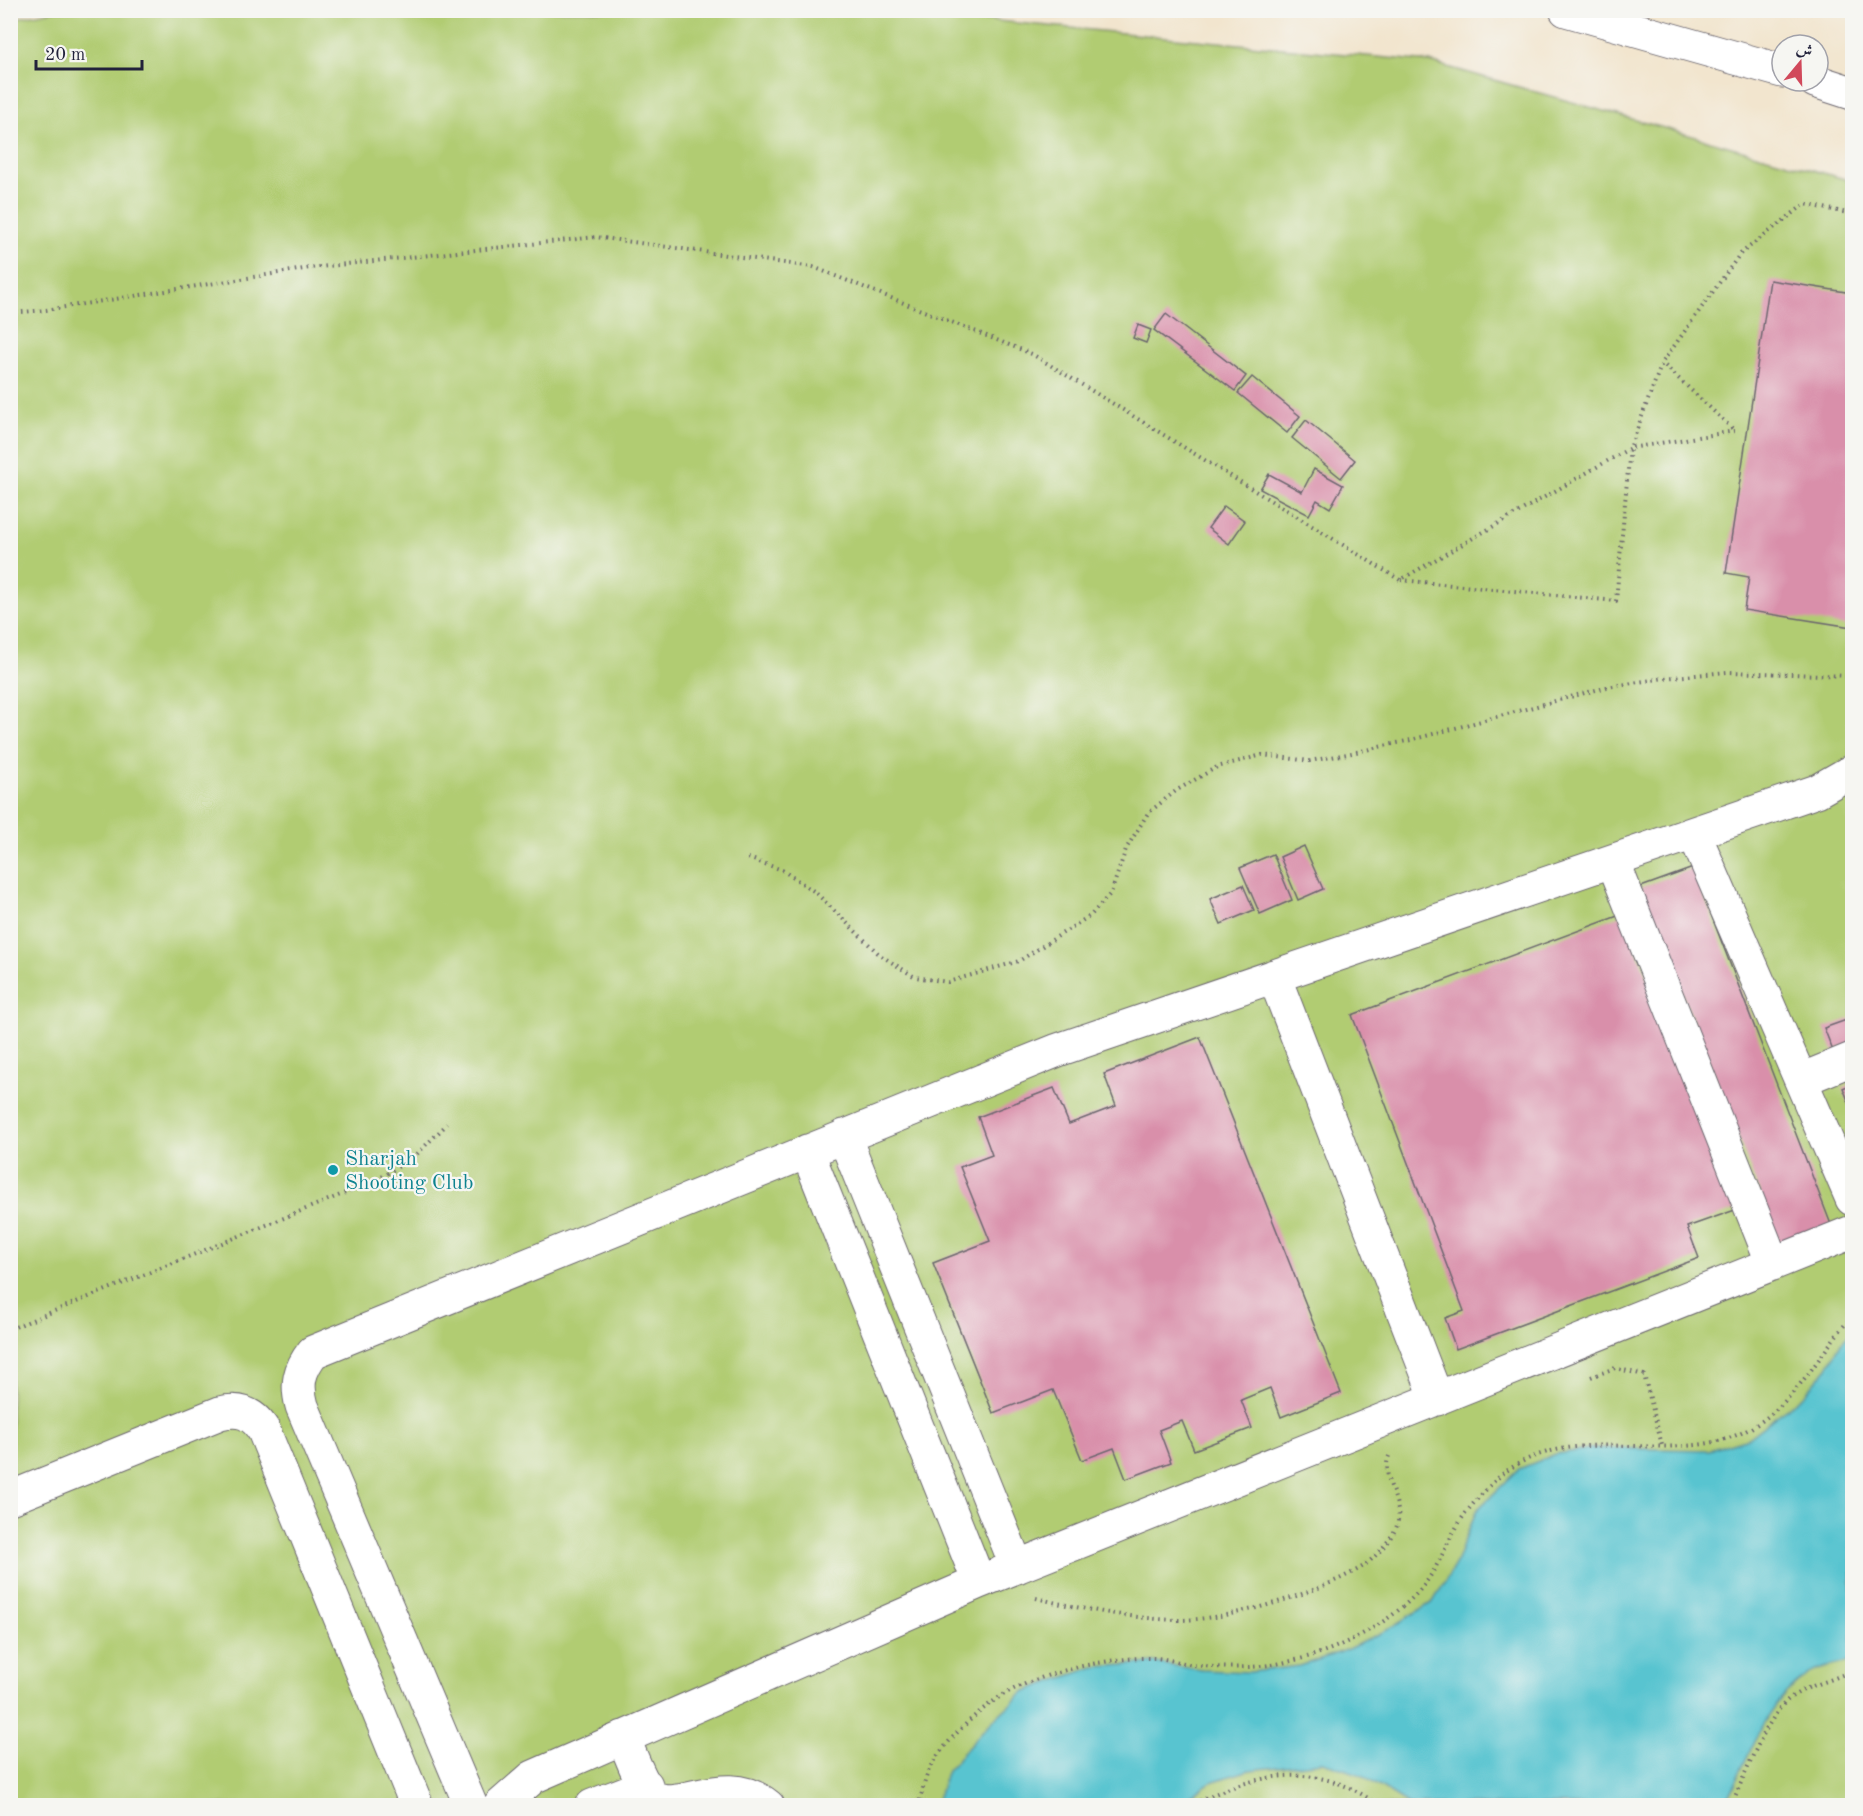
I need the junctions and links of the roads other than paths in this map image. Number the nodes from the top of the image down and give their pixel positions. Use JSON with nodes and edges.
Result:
{"nodes":[{"id":1,"x":1566,"y":10,"type":"edge"},
{"id":2,"x":1770,"y":68,"type":"edge"},
{"id":3,"x":1830,"y":86,"type":"edge"},
{"id":4,"x":1852,"y":93,"type":"edge"},
{"id":5,"x":1852,"y":771,"type":"edge"},
{"id":6,"x":1694,"y":833,"type":"junction"},
{"id":7,"x":1613,"y":861,"type":"junction"},
{"id":8,"x":1274,"y":976,"type":"junction"},
{"id":9,"x":1852,"y":1059,"type":"edge"},
{"id":10,"x":1802,"y":1080,"type":"junction"},
{"id":11,"x":844,"y":1136,"type":"junction"},
{"id":12,"x":807,"y":1151,"type":"junction"},
{"id":13,"x":1852,"y":1198,"type":"edge"},
{"id":14,"x":1852,"y":1232,"type":"edge"},
{"id":15,"x":1773,"y":1264,"type":"junction"},
{"id":16,"x":1437,"y":1399,"type":"junction"},
{"id":17,"x":10,"y":1498,"type":"edge"},
{"id":18,"x":1023,"y":1581,"type":"junction"},
{"id":19,"x":979,"y":1582,"type":"junction"},
{"id":20,"x":623,"y":1737,"type":"junction"},
{"id":21,"x":646,"y":1785,"type":"junction"},
{"id":22,"x":417,"y":1806,"type":"edge"},
{"id":23,"x":471,"y":1806,"type":"edge"},
{"id":24,"x":500,"y":1806,"type":"edge"},
{"id":25,"x":592,"y":1806,"type":"edge"},
{"id":26,"x":768,"y":1806,"type":"edge"}],
"edges":[{"from":1,"to":2,"type":"main road"},
{"from":3,"to":4,"type":"main road"},
{"from":5,"to":6,"type":"main road"},
{"from":6,"to":7,"type":"main road"},
{"from":6,"to":10,"type":"main road"},
{"from":7,"to":8,"type":"main road"},
{"from":7,"to":15,"type":"main road"},
{"from":8,"to":11,"type":"main road"},
{"from":8,"to":16,"type":"main road"},
{"from":9,"to":10,"type":"main road"},
{"from":10,"to":13,"type":"main road"},
{"from":11,"to":12,"type":"main road"},
{"from":11,"to":18,"type":"main road"},
{"from":12,"to":19,"type":"main road"},
{"from":12,"to":23,"type":"main road"},
{"from":14,"to":15,"type":"main road"},
{"from":15,"to":16,"type":"main road"},
{"from":16,"to":18,"type":"main road"},
{"from":17,"to":22,"type":"main road"},
{"from":18,"to":19,"type":"main road"},
{"from":19,"to":20,"type":"main road"},
{"from":20,"to":21,"type":"main road"},
{"from":20,"to":24,"type":"main road"},
{"from":21,"to":25,"type":"main road"},
{"from":21,"to":26,"type":"main road"}]}
